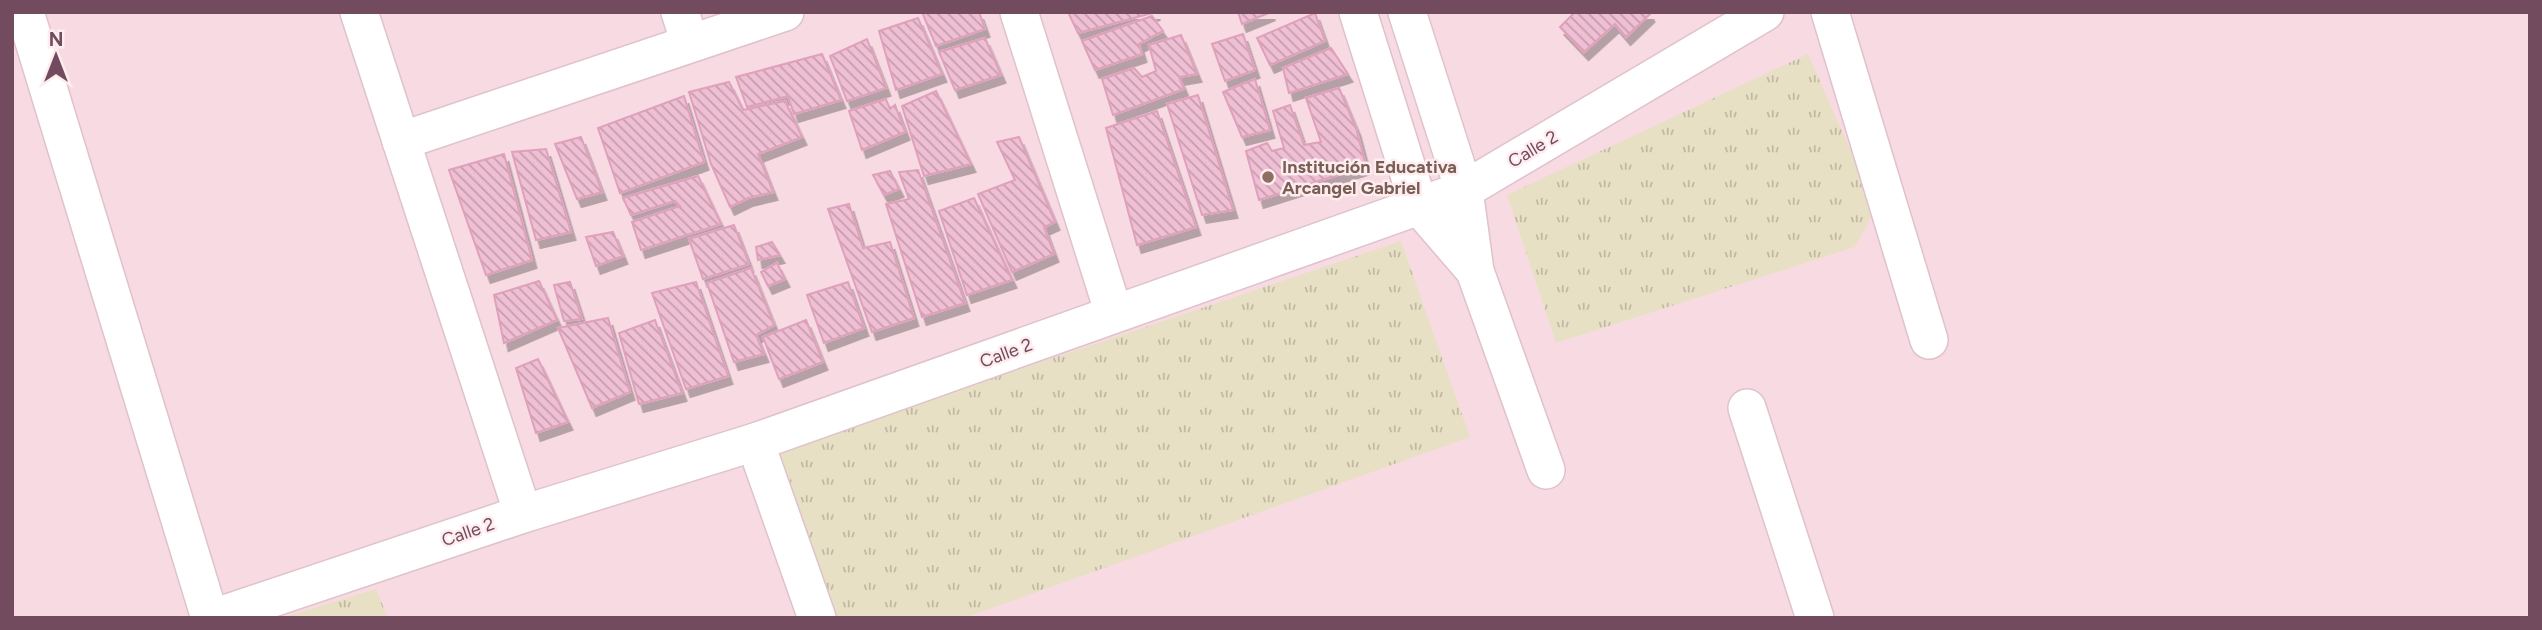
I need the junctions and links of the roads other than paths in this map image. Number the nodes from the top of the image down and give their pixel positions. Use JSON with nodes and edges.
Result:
{"nodes":[{"id":1,"x":25,"y":12,"type":"edge"},
{"id":2,"x":359,"y":12,"type":"edge"},
{"id":3,"x":785,"y":12,"type":"edge"},
{"id":4,"x":1020,"y":12,"type":"edge"},
{"id":5,"x":1359,"y":12,"type":"edge"},
{"id":6,"x":1407,"y":12,"type":"edge"},
{"id":7,"x":1765,"y":12,"type":"edge"},
{"id":8,"x":1830,"y":12,"type":"edge"},
{"id":9,"x":685,"y":28,"type":"edge"},
{"id":10,"x":401,"y":141,"type":"junction"},
{"id":11,"x":1464,"y":190,"type":"junction"},
{"id":12,"x":1419,"y":206,"type":"junction"},
{"id":13,"x":1475,"y":271,"type":"junction"},
{"id":14,"x":1114,"y":314,"type":"junction"},
{"id":15,"x":1929,"y":340,"type":"dead end"},
{"id":16,"x":1747,"y":408,"type":"dead end"},
{"id":17,"x":755,"y":442,"type":"junction"},
{"id":18,"x":1546,"y":470,"type":"dead end"},
{"id":19,"x":523,"y":514,"type":"junction"},
{"id":20,"x":211,"y":618,"type":"edge"},
{"id":21,"x":817,"y":618,"type":"edge"},
{"id":22,"x":1815,"y":618,"type":"edge"}],
"edges":[{"from":1,"to":20,"type":"street"},
{"from":2,"to":10,"type":"street"},
{"from":3,"to":9,"type":"street"},
{"from":4,"to":14,"type":"street"},
{"from":5,"to":12,"type":"street"},
{"from":6,"to":11,"type":"street"},
{"from":7,"to":11,"type":"street","name":"Calle 2"},
{"from":8,"to":15,"type":"street"},
{"from":9,"to":10,"type":"street"},
{"from":10,"to":19,"type":"street"},
{"from":11,"to":12,"type":"street","name":"Calle 2"},
{"from":11,"to":13,"type":"street"},
{"from":12,"to":13,"type":"street"},
{"from":12,"to":14,"type":"street","name":"Calle 2"},
{"from":13,"to":18,"type":"street"},
{"from":14,"to":17,"type":"street","name":"Calle 2"},
{"from":16,"to":22,"type":"street"},
{"from":17,"to":19,"type":"street","name":"Calle 2"},
{"from":17,"to":21,"type":"street"},
{"from":19,"to":20,"type":"street","name":"Calle 2"}]}
